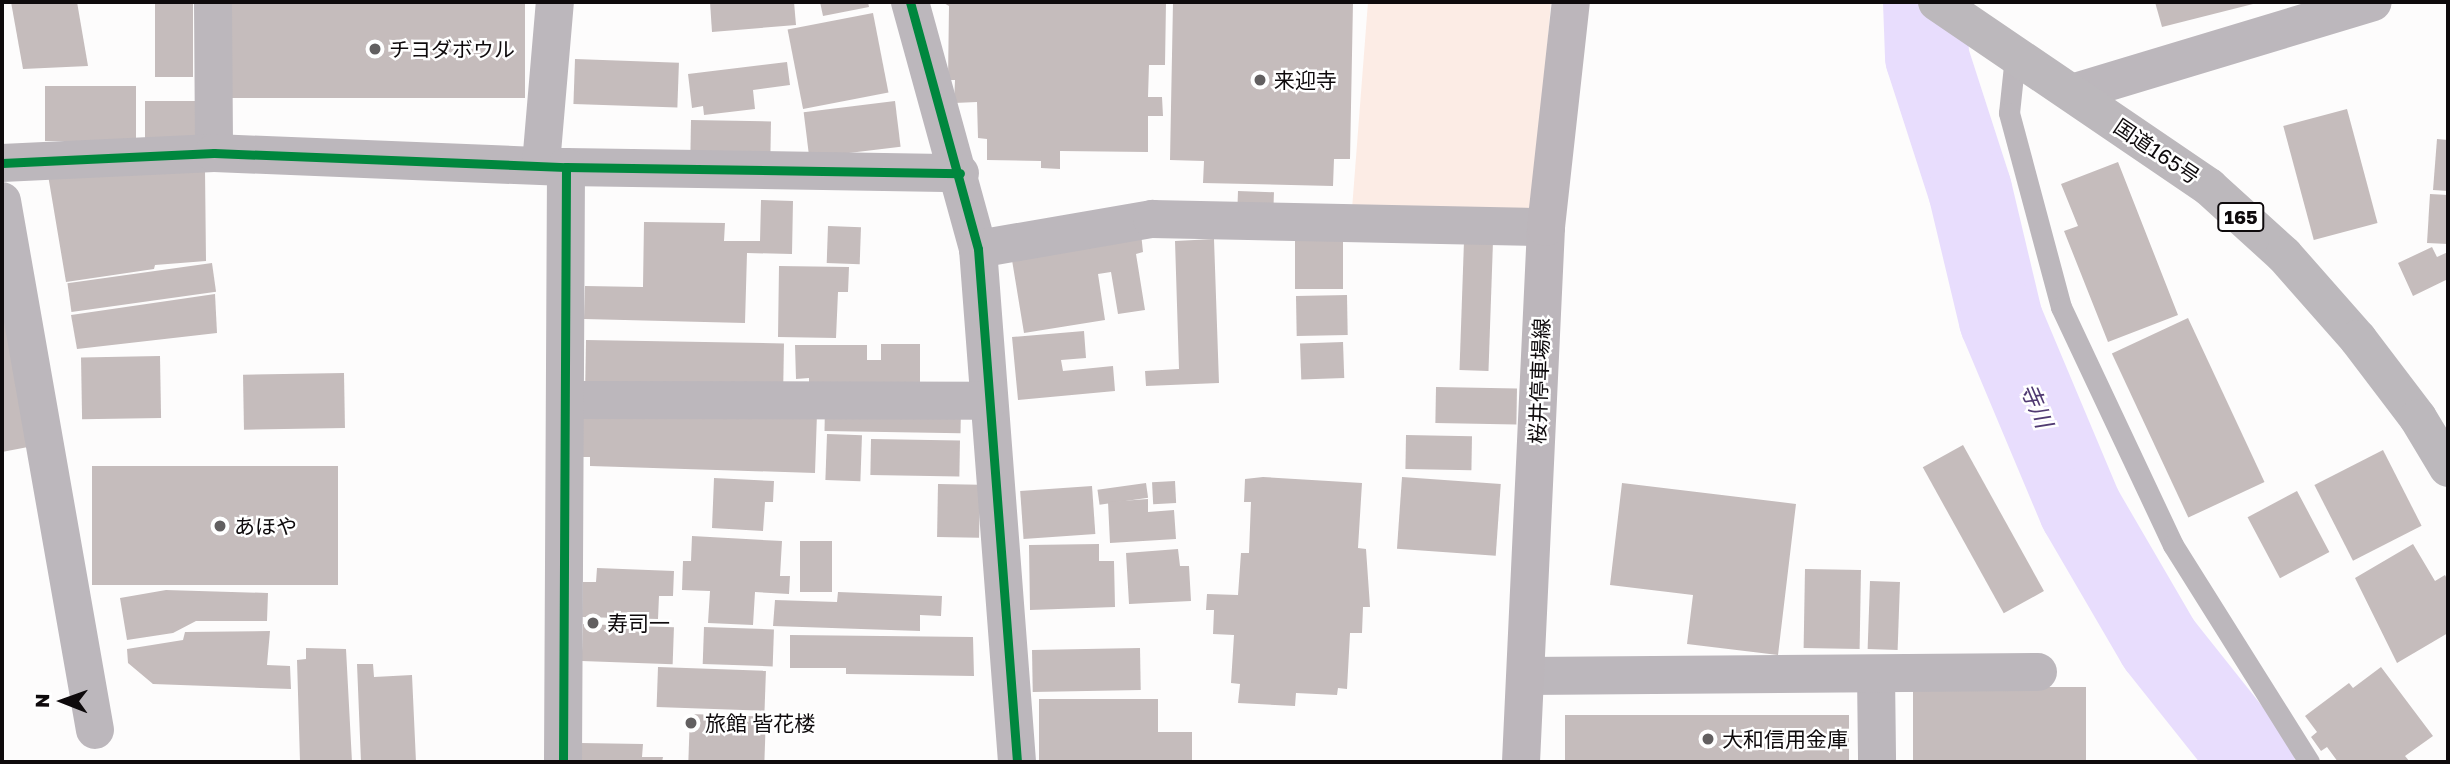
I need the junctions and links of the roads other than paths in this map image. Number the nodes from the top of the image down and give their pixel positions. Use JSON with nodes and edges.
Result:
{"nodes":[{"id":1,"x":213,"y":2,"type":"edge"},
{"id":2,"x":555,"y":2,"type":"edge"},
{"id":3,"x":910,"y":2,"type":"edge"},
{"id":4,"x":1571,"y":2,"type":"edge"},
{"id":5,"x":1937,"y":2,"type":"edge"},
{"id":6,"x":2373,"y":2,"type":"edge"},
{"id":7,"x":2015,"y":56,"type":"junction"},
{"id":8,"x":2072,"y":93,"type":"junction"},
{"id":9,"x":214,"y":153,"type":"junction"},
{"id":10,"x":2,"y":163,"type":"edge"},
{"id":11,"x":554,"y":165,"type":"junction"},
{"id":12,"x":960,"y":173,"type":"junction"},
{"id":13,"x":2,"y":201,"type":"edge"},
{"id":14,"x":1546,"y":227,"type":"junction"},
{"id":15,"x":978,"y":249,"type":"junction"},
{"id":16,"x":565,"y":400,"type":"junction"},
{"id":17,"x":989,"y":401,"type":"junction"},
{"id":18,"x":2448,"y":468,"type":"edge"},
{"id":19,"x":2038,"y":672,"type":"dead end"},
{"id":20,"x":1877,"y":674,"type":"junction"},
{"id":21,"x":1527,"y":676,"type":"junction"},
{"id":22,"x":95,"y":730,"type":"dead end"},
{"id":23,"x":563,"y":762,"type":"edge"},
{"id":24,"x":1017,"y":762,"type":"edge"},
{"id":25,"x":1521,"y":762,"type":"edge"},
{"id":26,"x":1877,"y":762,"type":"edge"},
{"id":27,"x":2309,"y":762,"type":"edge"}],
"edges":[{"from":1,"to":9,"type":"street"},
{"from":2,"to":11,"type":"street"},
{"from":3,"to":12,"type":"street"},
{"from":4,"to":14,"type":"main road","name":"桜井停車場線"},
{"from":5,"to":7,"type":"highway","name":"国道165号","number":"165"},
{"from":6,"to":8,"type":"street"},
{"from":7,"to":8,"type":"highway","name":"国道165号","number":"165"},
{"from":7,"to":27,"type":"lane"},
{"from":8,"to":18,"type":"highway","name":"国道165号","number":"165"},
{"from":9,"to":10,"type":"street"},
{"from":9,"to":11,"type":"street"},
{"from":11,"to":12,"type":"street"},
{"from":11,"to":16,"type":"street"},
{"from":12,"to":15,"type":"street"},
{"from":13,"to":22,"type":"street"},
{"from":14,"to":15,"type":"street"},
{"from":14,"to":21,"type":"main road","name":"桜井停車場線"},
{"from":15,"to":17,"type":"street"},
{"from":16,"to":17,"type":"street"},
{"from":16,"to":23,"type":"street"},
{"from":17,"to":24,"type":"street"},
{"from":19,"to":20,"type":"street"},
{"from":20,"to":21,"type":"street"},
{"from":20,"to":26,"type":"street"},
{"from":21,"to":25,"type":"main road","name":"桜井停車場線"}]}
